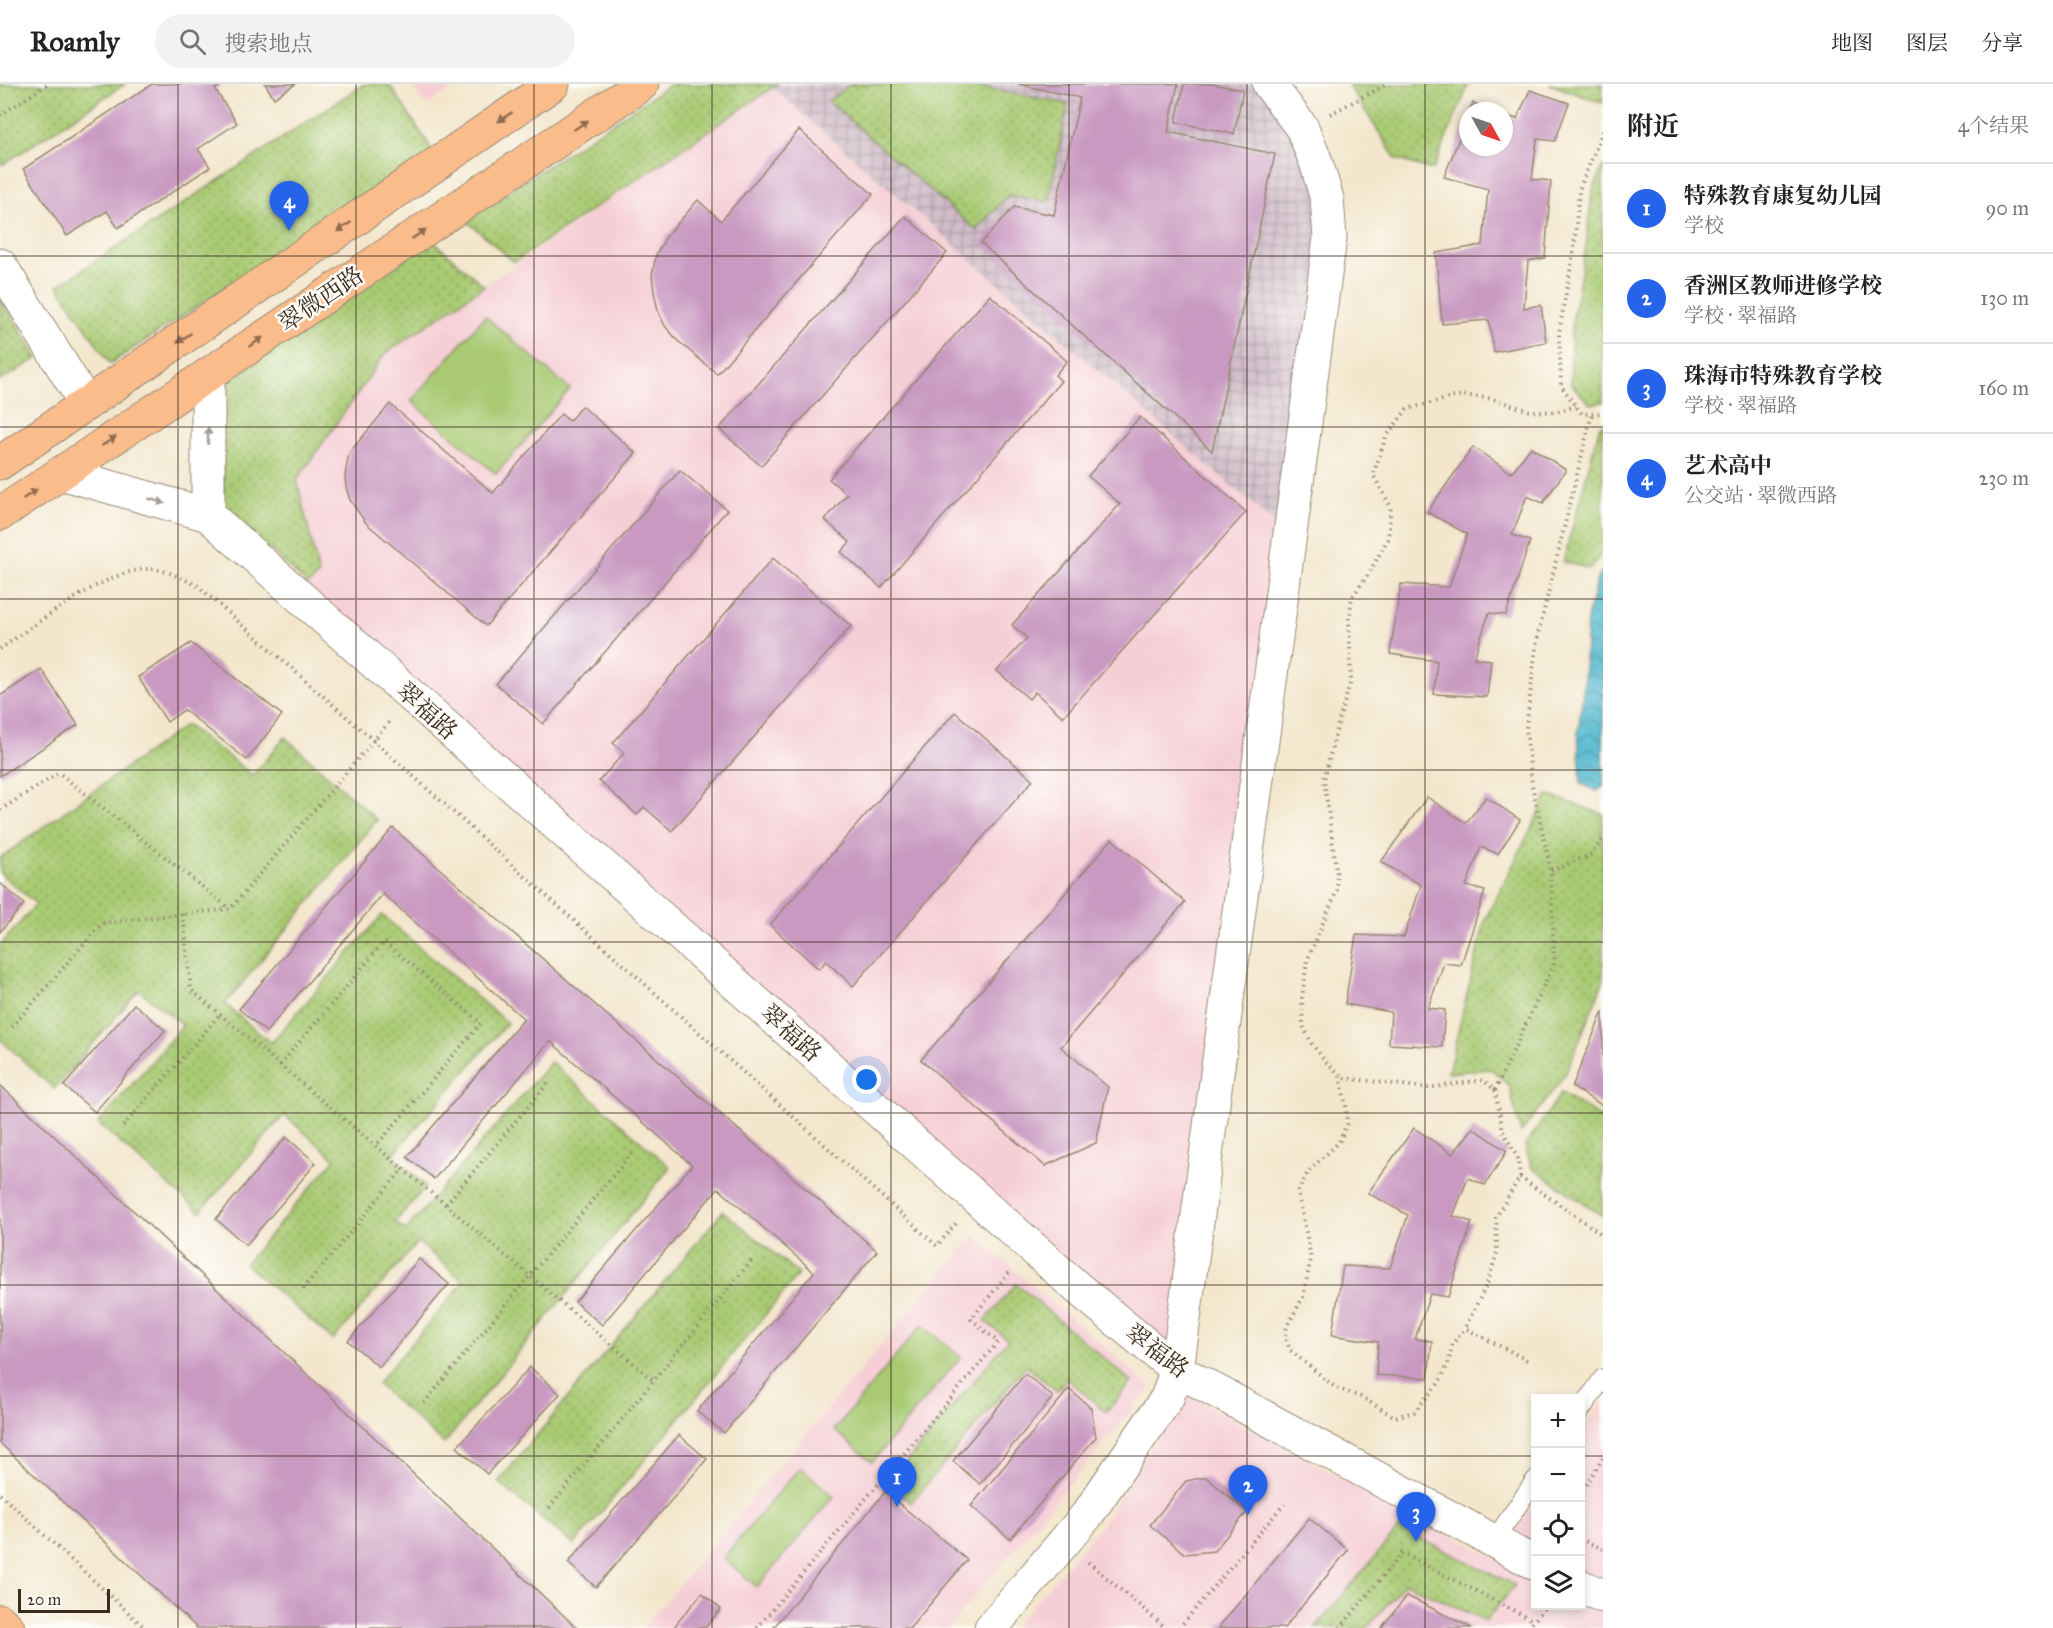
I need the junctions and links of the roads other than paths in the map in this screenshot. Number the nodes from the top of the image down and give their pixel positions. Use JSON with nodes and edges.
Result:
{"nodes":[{"id":1,"x":553,"y":84,"type":"edge"},
{"id":2,"x":642,"y":84,"type":"edge"},
{"id":3,"x":1269,"y":84,"type":"edge"},
{"id":4,"x":0,"y":266,"type":"edge"},
{"id":5,"x":208,"y":375,"type":"junction"},
{"id":6,"x":86,"y":404,"type":"junction"},
{"id":7,"x":0,"y":463,"type":"edge"},
{"id":8,"x":61,"y":473,"type":"junction"},
{"id":9,"x":0,"y":514,"type":"edge"},
{"id":10,"x":208,"y":515,"type":"junction"},
{"id":11,"x":1177,"y":1370,"type":"junction"},
{"id":12,"x":1603,"y":1378,"type":"edge"},
{"id":13,"x":1585,"y":1405,"type":"edge"},
{"id":14,"x":1531,"y":1486,"type":"edge"},
{"id":15,"x":1493,"y":1542,"type":"junction"},
{"id":16,"x":1531,"y":1561,"type":"edge"},
{"id":17,"x":1585,"y":1588,"type":"edge"},
{"id":18,"x":1603,"y":1596,"type":"edge"},
{"id":19,"x":0,"y":1621,"type":"edge"},
{"id":20,"x":8,"y":1628,"type":"edge"},
{"id":21,"x":991,"y":1628,"type":"edge"}],
"edges":[{"from":1,"to":6,"type":"main road","name":"翠微西路","one_way":true},
{"from":5,"to":2,"type":"main road","name":"翠微西路","one_way":true},
{"from":3,"to":11,"type":"street"},
{"from":4,"to":6,"type":"street"},
{"from":8,"to":5,"type":"main road","name":"翠微西路","one_way":true},
{"from":10,"to":5,"type":"street","one_way":true},
{"from":6,"to":7,"type":"main road","name":"翠微西路"},
{"from":9,"to":8,"type":"main road","name":"翠微西路","one_way":true},
{"from":8,"to":10,"type":"street","one_way":true},
{"from":10,"to":11,"type":"street","name":"翠福路"},
{"from":11,"to":15,"type":"street","name":"翠福路"},
{"from":11,"to":21,"type":"street"},
{"from":12,"to":13,"type":"lane"},
{"from":14,"to":15,"type":"lane"},
{"from":15,"to":16,"type":"street","name":"翠福路"},
{"from":17,"to":18,"type":"street"},
{"from":19,"to":20,"type":"main road"}]}
